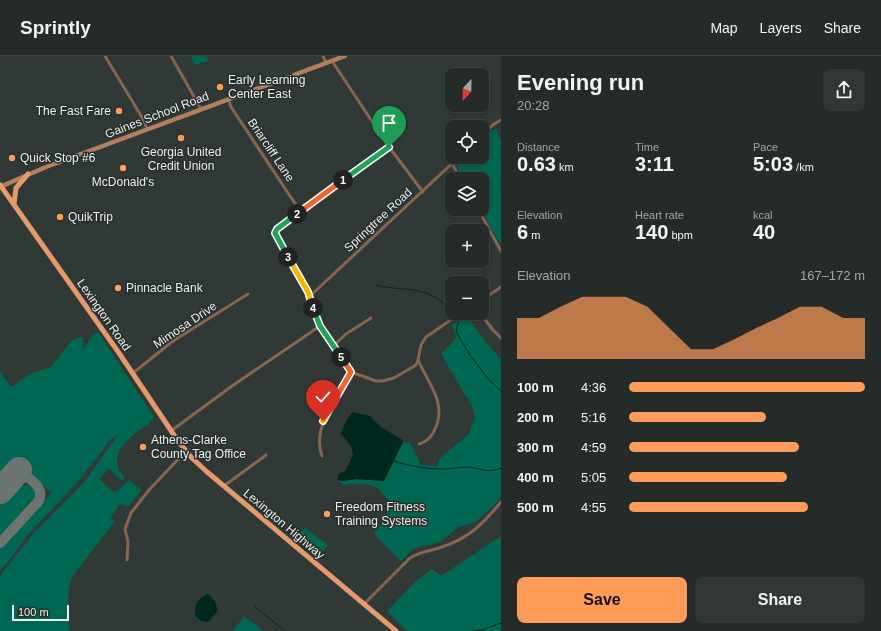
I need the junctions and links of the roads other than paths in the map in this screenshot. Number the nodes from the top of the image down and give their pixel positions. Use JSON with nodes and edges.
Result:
{"nodes":[{"id":1,"x":105,"y":56,"type":"edge"},
{"id":2,"x":171,"y":56,"type":"edge"},
{"id":3,"x":323,"y":56,"type":"edge"},
{"id":4,"x":344,"y":56,"type":"edge"},
{"id":5,"x":332,"y":61,"type":"junction"},
{"id":6,"x":326,"y":63,"type":"junction"},
{"id":7,"x":228,"y":99,"type":"junction"},
{"id":8,"x":201,"y":109,"type":"junction"},
{"id":9,"x":501,"y":120,"type":"edge"},
{"id":10,"x":147,"y":129,"type":"junction"},
{"id":11,"x":489,"y":129,"type":"edge"},
{"id":12,"x":389,"y":147,"type":"junction"},
{"id":13,"x":452,"y":164,"type":"joint"},
{"id":14,"x":457,"y":172,"type":"edge"},
{"id":15,"x":28,"y":174,"type":"junction"},
{"id":16,"x":0,"y":186,"type":"edge"},
{"id":17,"x":423,"y":192,"type":"junction"},
{"id":18,"x":14,"y":204,"type":"junction"},
{"id":19,"x":300,"y":211,"type":"junction"},
{"id":20,"x":482,"y":216,"type":"edge"},
{"id":21,"x":501,"y":250,"type":"edge"},
{"id":22,"x":501,"y":287,"type":"edge"},
{"id":23,"x":248,"y":294,"type":"dead end"},
{"id":24,"x":489,"y":295,"type":"edge"},
{"id":25,"x":310,"y":296,"type":"junction"},
{"id":26,"x":371,"y":318,"type":"dead end"},
{"id":27,"x":451,"y":320,"type":"edge"},
{"id":28,"x":485,"y":320,"type":"edge"},
{"id":29,"x":320,"y":326,"type":"junction"},
{"id":30,"x":501,"y":338,"type":"edge"},
{"id":31,"x":333,"y":346,"type":"junction"},
{"id":32,"x":418,"y":360,"type":"junction"},
{"id":33,"x":351,"y":372,"type":"junction"},
{"id":34,"x":133,"y":373,"type":"junction"},
{"id":35,"x":171,"y":431,"type":"junction"},
{"id":36,"x":419,"y":444,"type":"dead end"},
{"id":37,"x":186,"y":452,"type":"junction"},
{"id":38,"x":266,"y":455,"type":"dead end"},
{"id":39,"x":322,"y":456,"type":"dead end"},
{"id":40,"x":191,"y":457,"type":"joint"},
{"id":41,"x":224,"y":486,"type":"junction"},
{"id":42,"x":501,"y":502,"type":"edge"},
{"id":43,"x":127,"y":560,"type":"dead end"},
{"id":44,"x":364,"y":604,"type":"junction"},
{"id":45,"x":396,"y":631,"type":"edge"}],
"edges":[{"from":1,"to":10,"type":"street"},
{"from":2,"to":8,"type":"street"},
{"from":3,"to":6,"type":"street"},
{"from":4,"to":5,"type":"main road","name":"Gaines School Road"},
{"from":5,"to":6,"type":"main road","name":"Gaines School Road"},
{"from":5,"to":12,"type":"street"},
{"from":6,"to":7,"type":"main road","name":"Gaines School Road"},
{"from":7,"to":8,"type":"main road","name":"Gaines School Road"},
{"from":7,"to":19,"type":"street","name":"Briarcliff Lane"},
{"from":8,"to":10,"type":"main road","name":"Gaines School Road"},
{"from":9,"to":11,"type":"street"},
{"from":10,"to":15,"type":"main road","name":"Gaines School Road"},
{"from":12,"to":17,"type":"street"},
{"from":12,"to":19,"type":"street"},
{"from":13,"to":14,"type":"street"},
{"from":13,"to":17,"type":"street","name":"Springtree Road"},
{"from":15,"to":16,"type":"main road","name":"Gaines School Road"},
{"from":15,"to":18,"type":"highway"},
{"from":16,"to":18,"type":"highway","name":"Lexington Road"},
{"from":17,"to":25,"type":"street","name":"Springtree Road"},
{"from":18,"to":34,"type":"highway","name":"Lexington Road"},
{"from":19,"to":25,"type":"street"},
{"from":20,"to":21,"type":"street"},
{"from":22,"to":24,"type":"street"},
{"from":23,"to":34,"type":"street","name":"Mimosa Drive"},
{"from":25,"to":29,"type":"street"},
{"from":26,"to":31,"type":"street"},
{"from":27,"to":32,"type":"street"},
{"from":28,"to":30,"type":"street"},
{"from":29,"to":31,"type":"street"},
{"from":29,"to":35,"type":"street"},
{"from":31,"to":33,"type":"street"},
{"from":32,"to":33,"type":"street"},
{"from":32,"to":36,"type":"street"},
{"from":33,"to":39,"type":"street"},
{"from":34,"to":35,"type":"highway","name":"Lexington Road"},
{"from":35,"to":37,"type":"highway","name":"Lexington Road"},
{"from":37,"to":40,"type":"highway","name":"Lexington Road"},
{"from":37,"to":43,"type":"street"},
{"from":38,"to":41,"type":"street"},
{"from":40,"to":41,"type":"highway","name":"Lexington Highway"},
{"from":41,"to":44,"type":"highway","name":"Lexington Highway"},
{"from":42,"to":44,"type":"street"},
{"from":44,"to":45,"type":"highway"}]}
